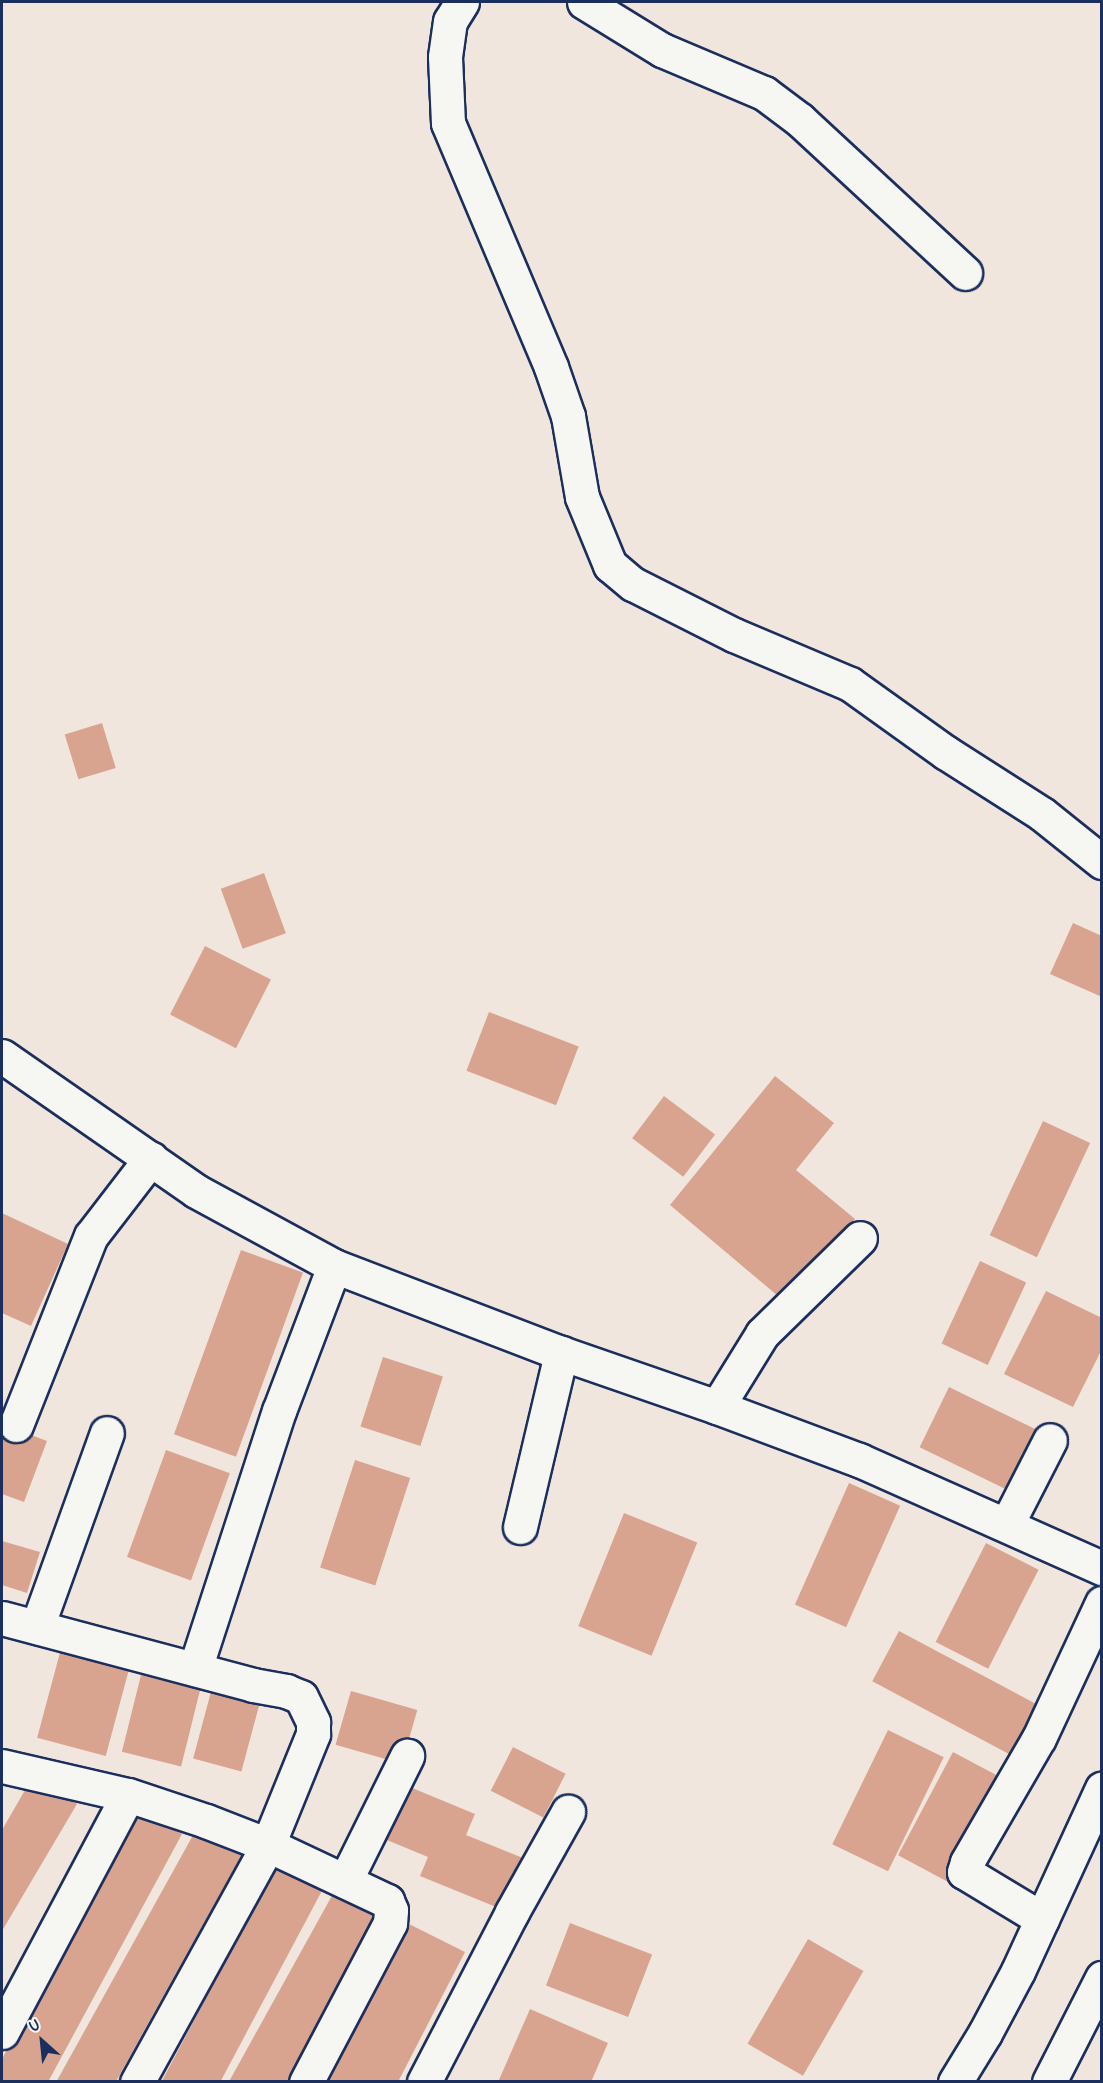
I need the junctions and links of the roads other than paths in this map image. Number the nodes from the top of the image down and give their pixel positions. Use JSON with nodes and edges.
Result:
{"nodes":[{"id":1,"x":462,"y":2,"type":"edge"},
{"id":2,"x":584,"y":2,"type":"edge"},
{"id":3,"x":965,"y":273,"type":"dead end"},
{"id":4,"x":1101,"y":862,"type":"edge"},
{"id":5,"x":2,"y":1056,"type":"edge"},
{"id":6,"x":151,"y":1158,"type":"junction"},
{"id":7,"x":860,"y":1238,"type":"dead end"},
{"id":8,"x":334,"y":1266,"type":"junction"},
{"id":9,"x":561,"y":1353,"type":"junction"},
{"id":10,"x":717,"y":1407,"type":"junction"},
{"id":11,"x":16,"y":1425,"type":"dead end"},
{"id":12,"x":107,"y":1433,"type":"dead end"},
{"id":13,"x":1050,"y":1440,"type":"dead end"},
{"id":14,"x":1007,"y":1524,"type":"junction"},
{"id":15,"x":520,"y":1527,"type":"dead end"},
{"id":16,"x":1101,"y":1568,"type":"edge"},
{"id":17,"x":1101,"y":1603,"type":"edge"},
{"id":18,"x":2,"y":1618,"type":"edge"},
{"id":19,"x":36,"y":1628,"type":"junction"},
{"id":20,"x":195,"y":1669,"type":"junction"},
{"id":21,"x":406,"y":1756,"type":"dead end"},
{"id":22,"x":2,"y":1766,"type":"edge"},
{"id":23,"x":1101,"y":1788,"type":"edge"},
{"id":24,"x":128,"y":1795,"type":"junction"},
{"id":25,"x":568,"y":1812,"type":"dead end"},
{"id":26,"x":268,"y":1845,"type":"junction"},
{"id":27,"x":345,"y":1881,"type":"junction"},
{"id":28,"x":1042,"y":1919,"type":"junction"},
{"id":29,"x":1101,"y":1978,"type":"edge"},
{"id":30,"x":2,"y":2032,"type":"edge"},
{"id":31,"x":137,"y":2082,"type":"edge"},
{"id":32,"x":306,"y":2082,"type":"edge"},
{"id":33,"x":424,"y":2082,"type":"edge"},
{"id":34,"x":955,"y":2082,"type":"edge"},
{"id":35,"x":1050,"y":2082,"type":"edge"}],
"edges":[{"from":1,"to":4,"type":"street"},
{"from":2,"to":3,"type":"street"},
{"from":5,"to":6,"type":"street"},
{"from":6,"to":8,"type":"street"},
{"from":6,"to":11,"type":"street"},
{"from":7,"to":10,"type":"street"},
{"from":8,"to":9,"type":"street"},
{"from":8,"to":20,"type":"street"},
{"from":9,"to":10,"type":"street"},
{"from":9,"to":15,"type":"street"},
{"from":10,"to":14,"type":"street"},
{"from":12,"to":19,"type":"street"},
{"from":13,"to":14,"type":"street"},
{"from":14,"to":16,"type":"street"},
{"from":17,"to":28,"type":"street"},
{"from":18,"to":19,"type":"street"},
{"from":19,"to":20,"type":"street"},
{"from":20,"to":26,"type":"street"},
{"from":21,"to":27,"type":"street"},
{"from":22,"to":24,"type":"street"},
{"from":23,"to":28,"type":"street"},
{"from":24,"to":26,"type":"street"},
{"from":24,"to":30,"type":"street"},
{"from":25,"to":33,"type":"street"},
{"from":26,"to":27,"type":"street"},
{"from":26,"to":31,"type":"street"},
{"from":27,"to":32,"type":"street"},
{"from":28,"to":34,"type":"street"},
{"from":29,"to":35,"type":"street"}]}
